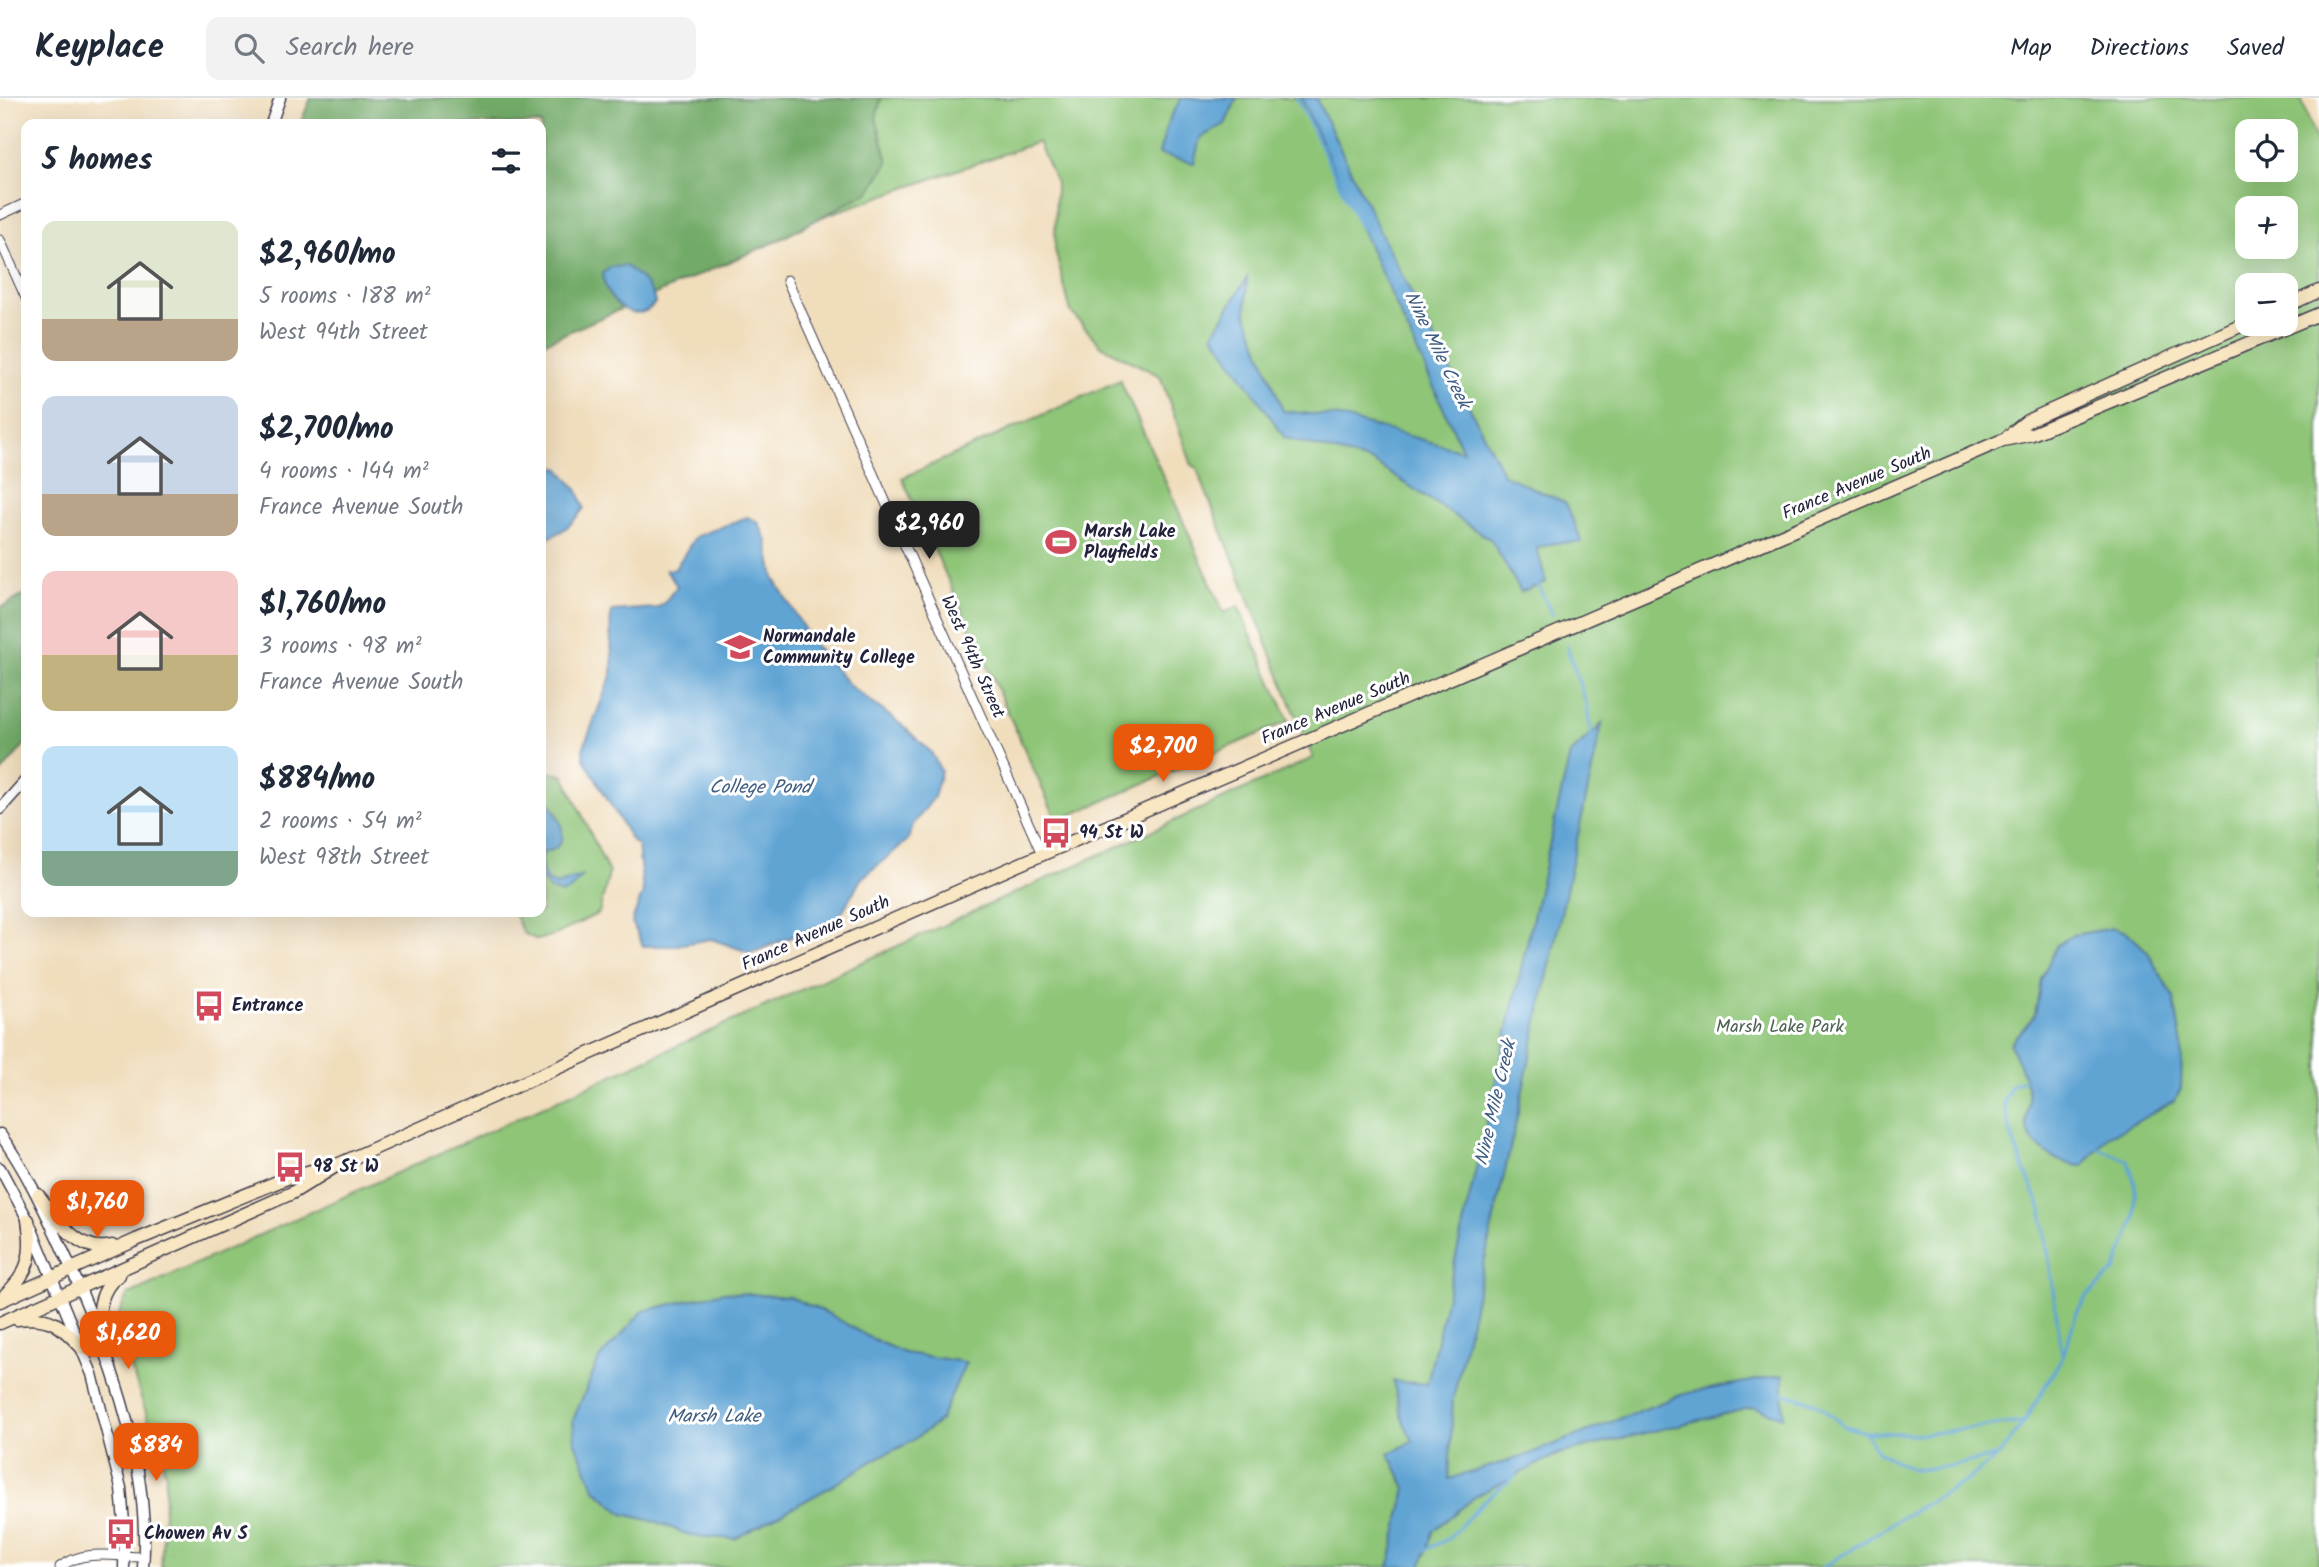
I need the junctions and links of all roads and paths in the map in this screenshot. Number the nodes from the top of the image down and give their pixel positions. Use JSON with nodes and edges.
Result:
{"nodes":[{"id":1,"x":280,"y":98,"type":"edge"},
{"id":2,"x":273,"y":119,"type":"edge"},
{"id":3,"x":21,"y":205,"type":"edge"},
{"id":4,"x":0,"y":215,"type":"edge"},
{"id":5,"x":0,"y":240,"type":"edge"},
{"id":6,"x":787,"y":280,"type":"dead end"},
{"id":7,"x":21,"y":287,"type":"edge"},
{"id":8,"x":2319,"y":291,"type":"edge"},
{"id":9,"x":2298,"y":301,"type":"edge"},
{"id":10,"x":2315,"y":316,"type":"edge"},
{"id":11,"x":2235,"y":328,"type":"edge"},
{"id":12,"x":2003,"y":440,"type":"junction"},
{"id":13,"x":21,"y":786,"type":"edge"},
{"id":14,"x":0,"y":809,"type":"edge"},
{"id":15,"x":1042,"y":855,"type":"junction"},
{"id":16,"x":0,"y":1134,"type":"edge"},
{"id":17,"x":339,"y":1164,"type":"junction"},
{"id":18,"x":0,"y":1168,"type":"edge"},
{"id":19,"x":37,"y":1195,"type":"junction"},
{"id":20,"x":28,"y":1220,"type":"junction"},
{"id":21,"x":136,"y":1240,"type":"junction"},
{"id":22,"x":135,"y":1263,"type":"junction"},
{"id":23,"x":72,"y":1269,"type":"junction"},
{"id":24,"x":53,"y":1278,"type":"junction"},
{"id":25,"x":80,"y":1288,"type":"junction"},
{"id":26,"x":61,"y":1296,"type":"junction"},
{"id":27,"x":0,"y":1300,"type":"edge"},
{"id":28,"x":3,"y":1322,"type":"edge"},
{"id":29,"x":100,"y":1338,"type":"junction"},
{"id":30,"x":83,"y":1349,"type":"junction"},
{"id":31,"x":124,"y":1562,"type":"edge"},
{"id":32,"x":144,"y":1562,"type":"edge"},
{"id":33,"x":60,"y":1567,"type":"edge"}],
"edges":[{"from":1,"to":2,"type":"street"},
{"from":3,"to":4,"type":"street"},
{"from":5,"to":7,"type":"street"},
{"from":6,"to":15,"type":"street","name":"West 94th Street"},
{"from":8,"to":9,"type":"main road"},
{"from":10,"to":12,"type":"main road","name":"France Avenue South"},
{"from":11,"to":12,"type":"main road","name":"France Avenue South"},
{"from":12,"to":15,"type":"main road","name":"France Avenue South"},
{"from":13,"to":14,"type":"street"},
{"from":15,"to":17,"type":"main road","name":"France Avenue South"},
{"from":16,"to":19,"type":"street"},
{"from":17,"to":21,"type":"main road","name":"France Avenue South"},
{"from":17,"to":22,"type":"main road","name":"France Avenue South"},
{"from":18,"to":20,"type":"street"},
{"from":19,"to":21,"type":"main road"},
{"from":19,"to":23,"type":"street"},
{"from":20,"to":24,"type":"street"},
{"from":20,"to":27,"type":"main road"},
{"from":21,"to":23,"type":"main road","name":"France Avenue South"},
{"from":22,"to":25,"type":"main road","name":"France Avenue South"},
{"from":22,"to":29,"type":"main road"},
{"from":23,"to":24,"type":"main road","name":"France Avenue South"},
{"from":23,"to":25,"type":"street"},
{"from":24,"to":26,"type":"street"},
{"from":24,"to":27,"type":"main road","name":"France Avenue South"},
{"from":25,"to":26,"type":"main road","name":"France Avenue South"},
{"from":25,"to":29,"type":"street"},
{"from":26,"to":28,"type":"main road","name":"France Avenue South"},
{"from":26,"to":30,"type":"street"},
{"from":28,"to":30,"type":"main road"},
{"from":29,"to":32,"type":"street"},
{"from":30,"to":31,"type":"street"},
{"from":31,"to":32,"type":"street"},
{"from":31,"to":33,"type":"street"}]}
